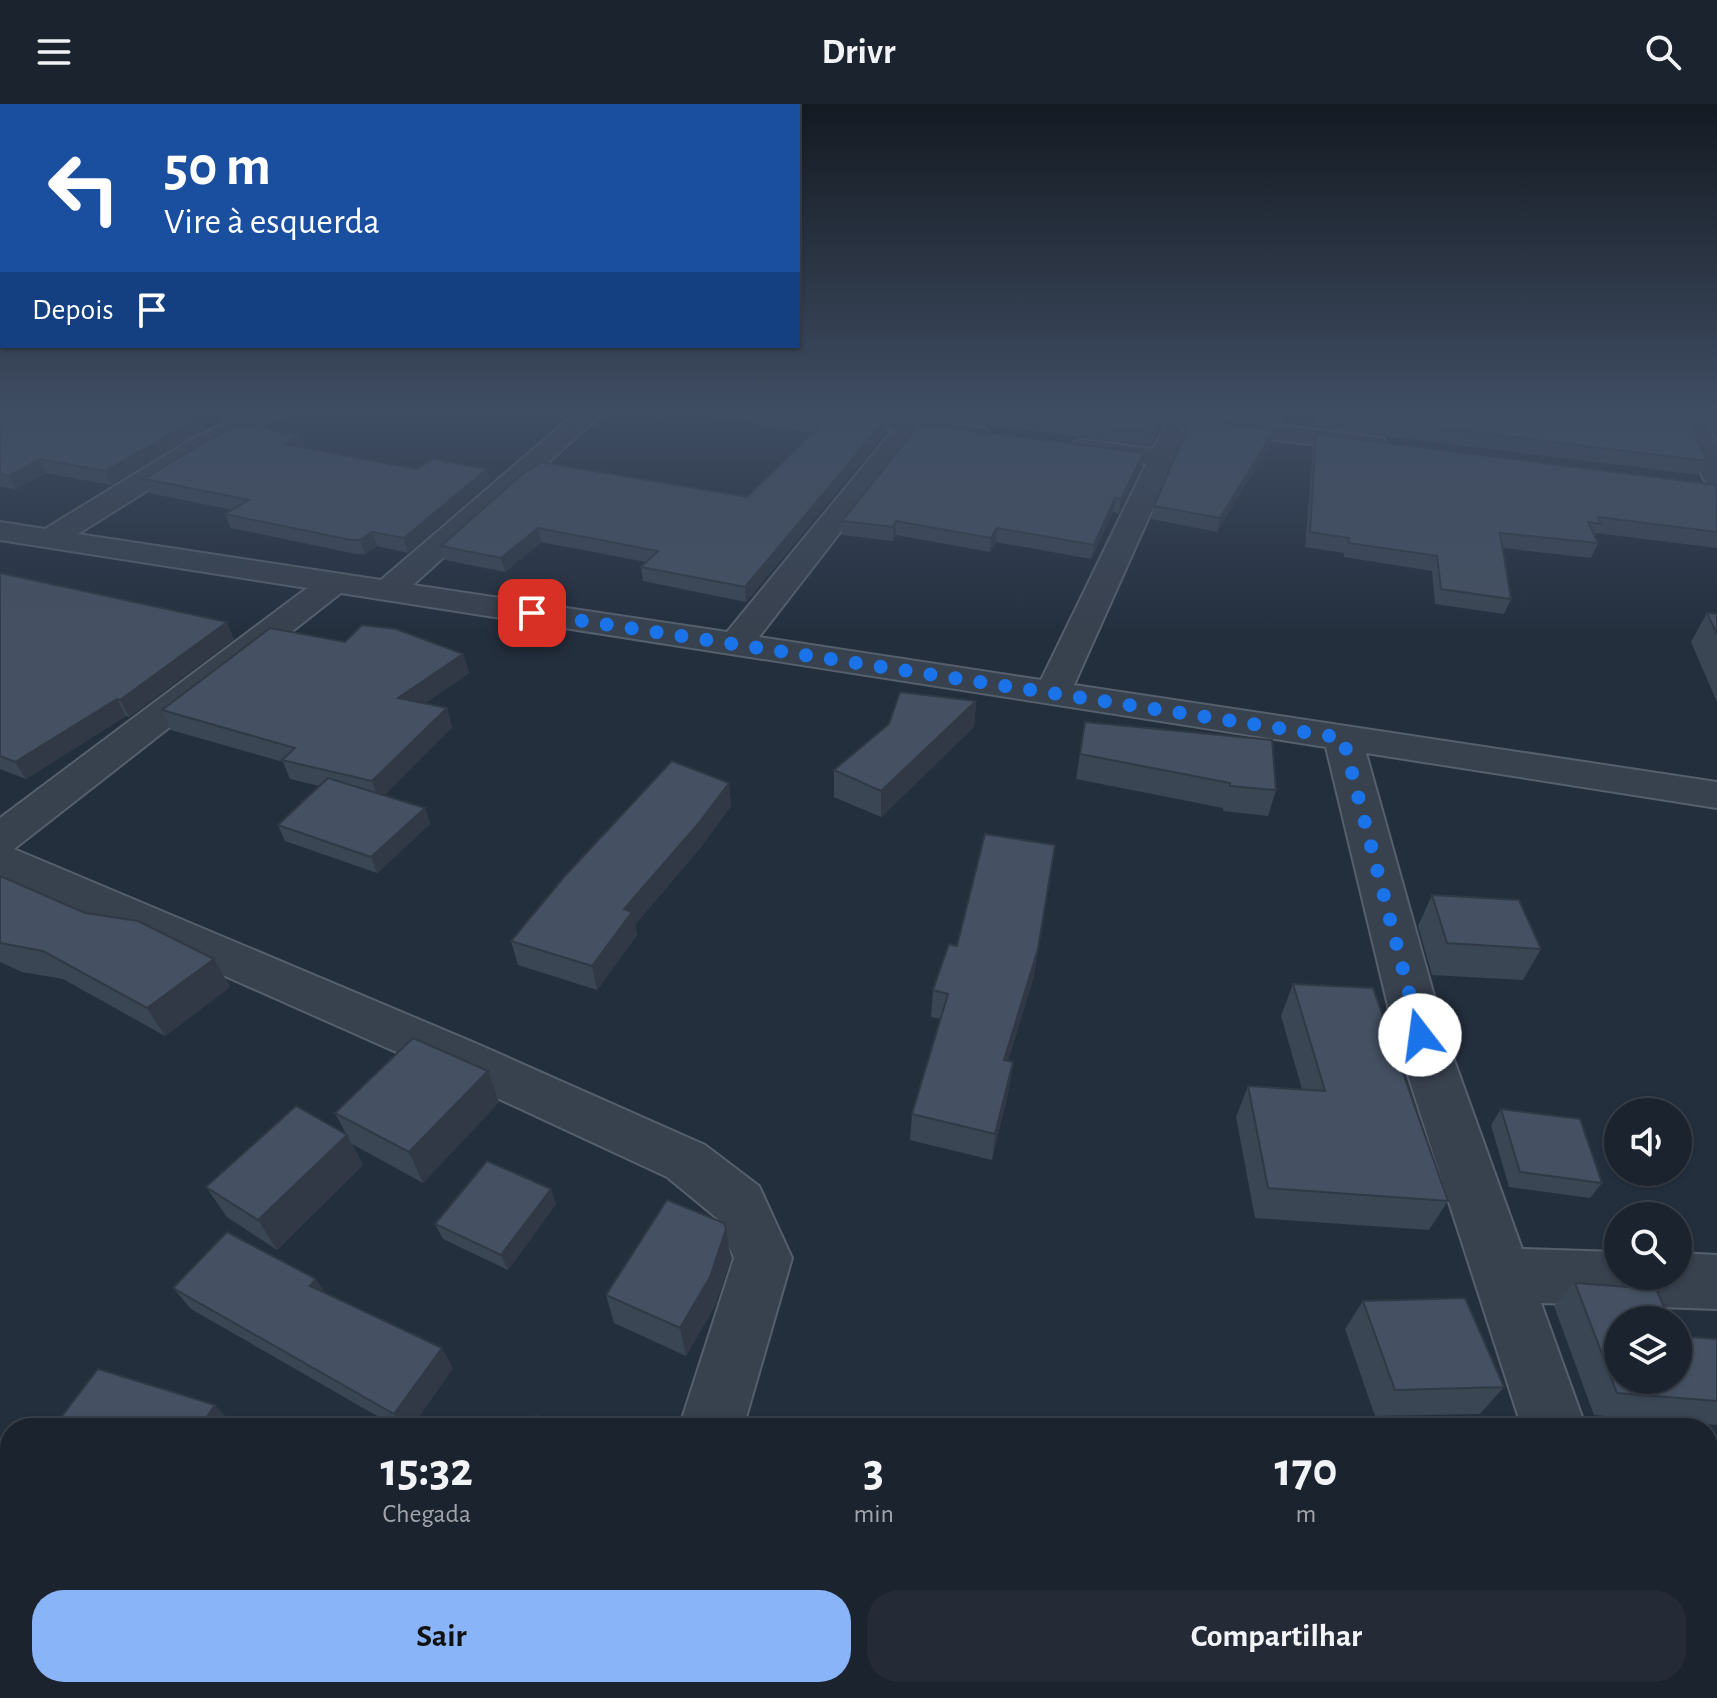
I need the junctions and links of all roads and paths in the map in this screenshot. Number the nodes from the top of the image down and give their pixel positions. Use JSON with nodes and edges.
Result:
{"nodes":[{"id":1,"x":137,"y":484,"type":"edge"},
{"id":2,"x":506,"y":484,"type":"edge"},
{"id":3,"x":863,"y":484,"type":"edge"},
{"id":4,"x":1149,"y":484,"type":"edge"},
{"id":5,"x":1686,"y":485,"type":"edge"},
{"id":6,"x":1717,"y":489,"type":"edge"},
{"id":7,"x":0,"y":531,"type":"edge"},
{"id":8,"x":51,"y":538,"type":"junction"},
{"id":9,"x":334,"y":583,"type":"junction"},
{"id":10,"x":387,"y":591,"type":"junction"},
{"id":11,"x":735,"y":645,"type":"junction"},
{"id":12,"x":1052,"y":694,"type":"junction"},
{"id":13,"x":1343,"y":738,"type":"junction"},
{"id":14,"x":1715,"y":798,"type":"edge"},
{"id":15,"x":0,"y":839,"type":"edge"},
{"id":16,"x":0,"y":859,"type":"edge"},
{"id":17,"x":1502,"y":1275,"type":"junction"},
{"id":18,"x":1717,"y":1282,"type":"edge"},
{"id":19,"x":714,"y":1418,"type":"edge"},
{"id":20,"x":1551,"y":1418,"type":"edge"}],
"edges":[{"from":1,"to":8,"type":"street"},
{"from":2,"to":10,"type":"street"},
{"from":3,"to":11,"type":"street"},
{"from":4,"to":12,"type":"street"},
{"from":5,"to":6,"type":"street"},
{"from":7,"to":8,"type":"street"},
{"from":8,"to":9,"type":"street"},
{"from":9,"to":10,"type":"street"},
{"from":9,"to":15,"type":"street"},
{"from":10,"to":11,"type":"street"},
{"from":11,"to":12,"type":"street"},
{"from":12,"to":13,"type":"street"},
{"from":13,"to":14,"type":"street"},
{"from":13,"to":17,"type":"street"},
{"from":16,"to":19,"type":"street"},
{"from":17,"to":18,"type":"street"},
{"from":17,"to":20,"type":"street"}]}
